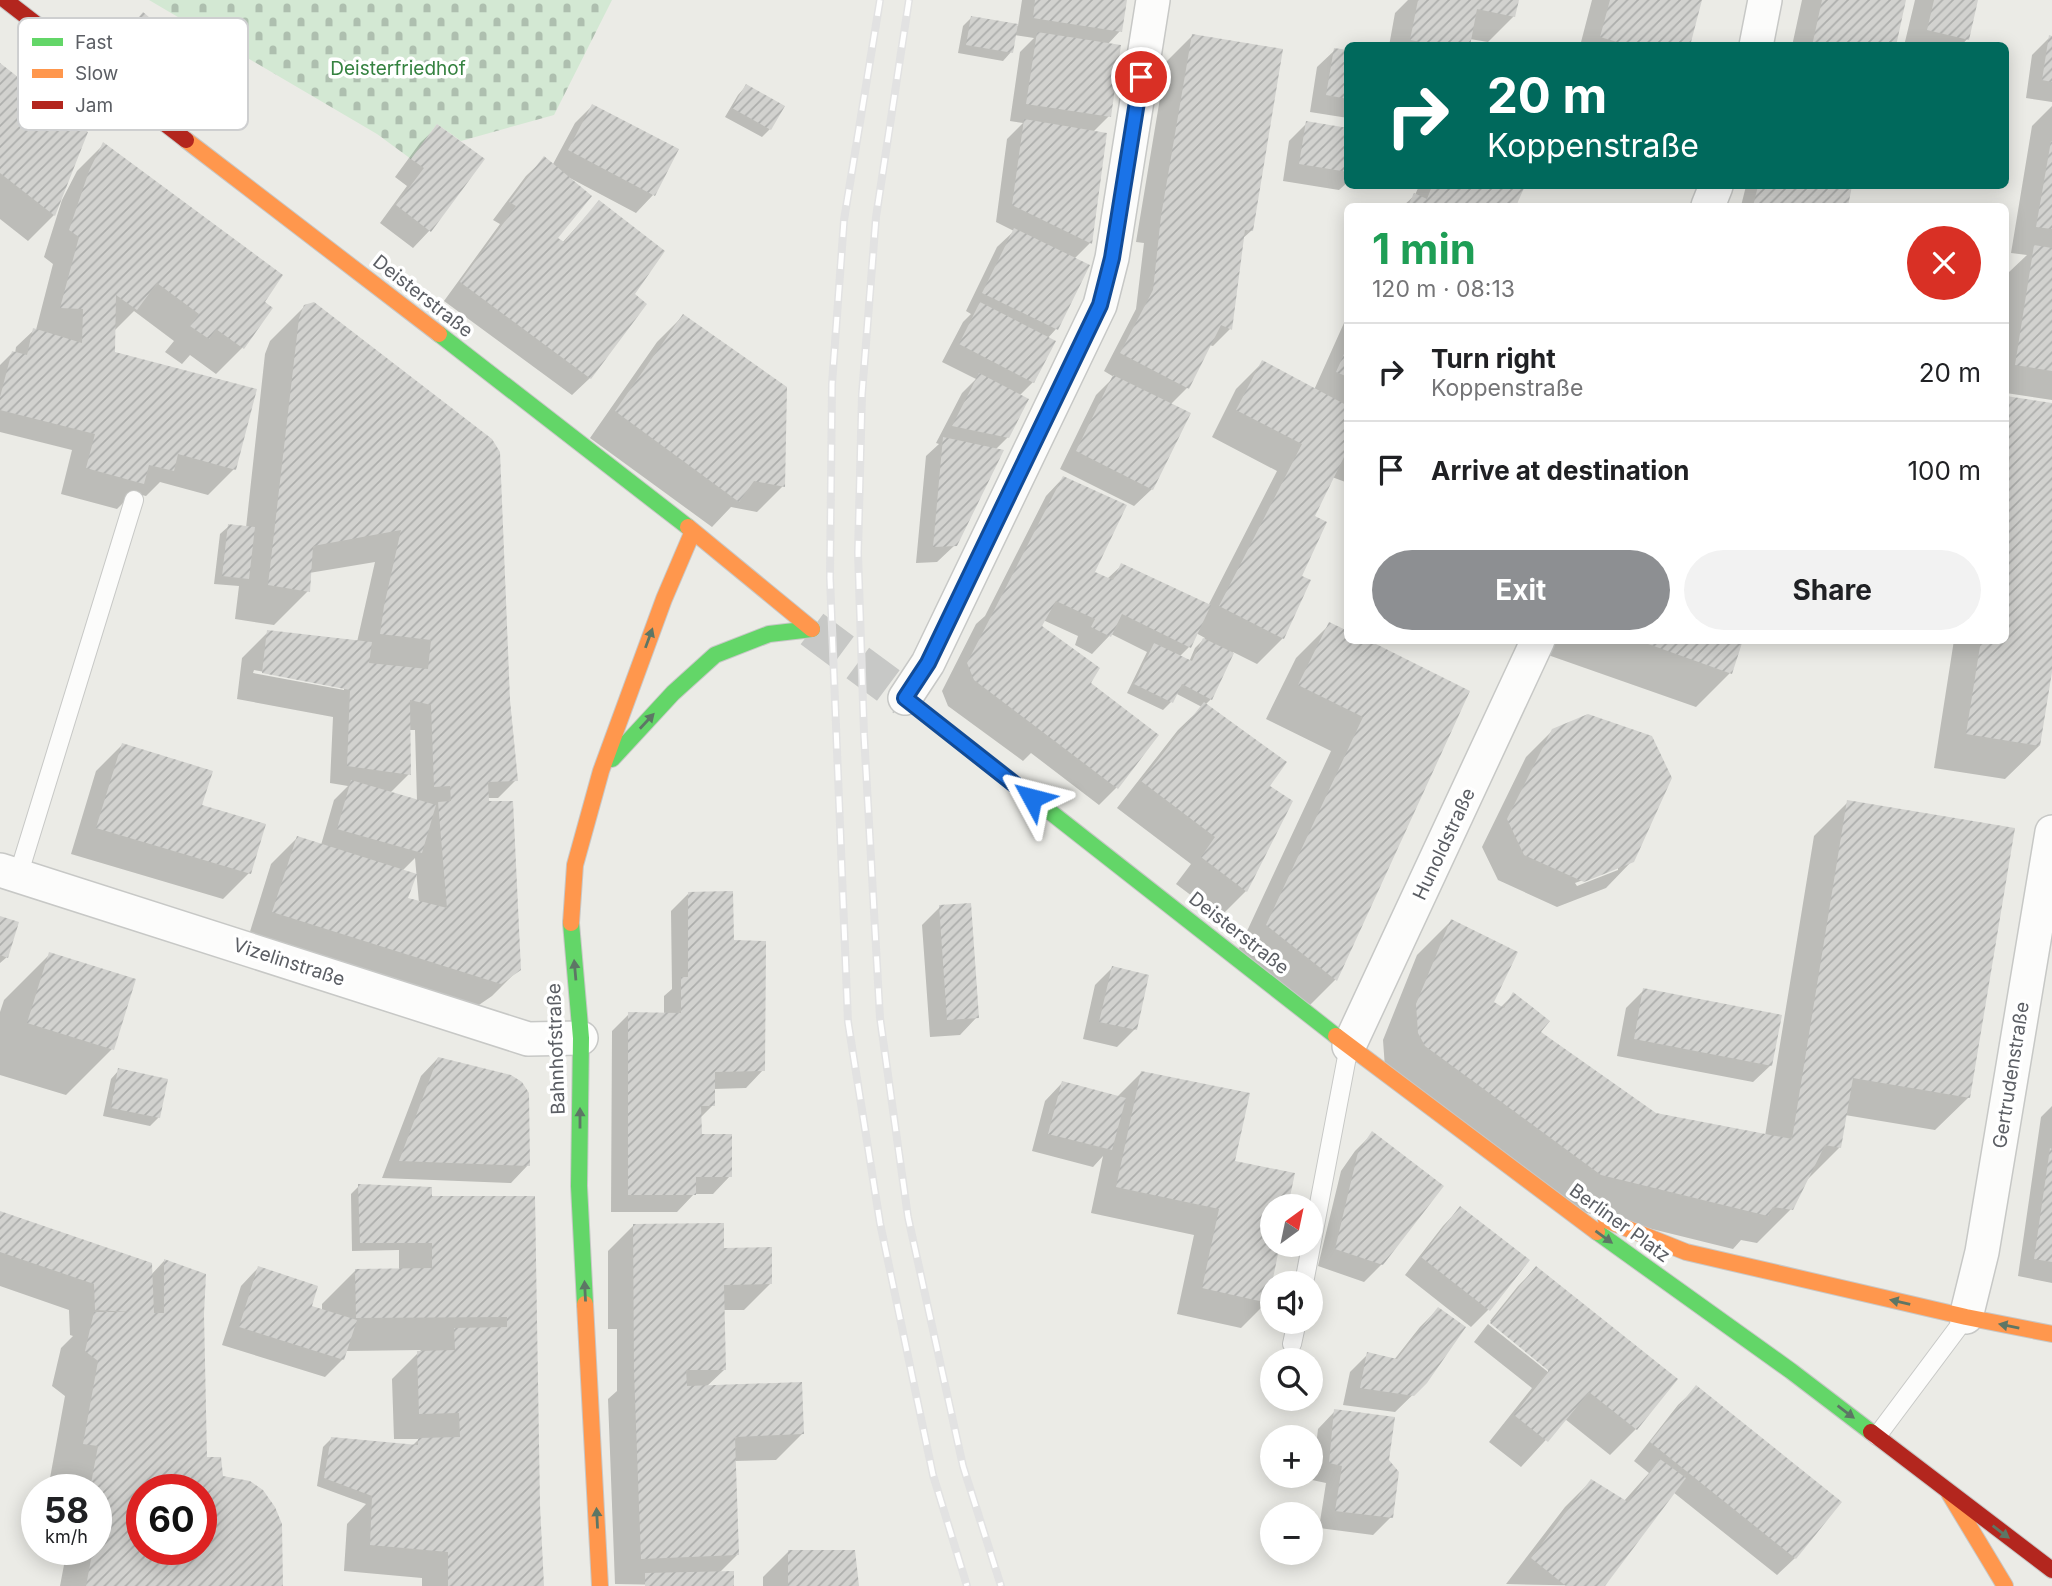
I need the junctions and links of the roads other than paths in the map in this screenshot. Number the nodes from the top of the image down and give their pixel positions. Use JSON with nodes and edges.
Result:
{"nodes":[{"id":1,"x":5,"y":0,"type":"edge"},
{"id":2,"x":1153,"y":0,"type":"edge"},
{"id":3,"x":1765,"y":0,"type":"edge"},
{"id":4,"x":28,"y":18,"type":"edge"},
{"id":5,"x":1757,"y":42,"type":"edge"},
{"id":6,"x":173,"y":130,"type":"edge"},
{"id":7,"x":134,"y":500,"type":"dead end"},
{"id":8,"x":693,"y":531,"type":"junction"},
{"id":9,"x":1536,"y":644,"type":"edge"},
{"id":10,"x":905,"y":698,"type":"joint"},
{"id":11,"x":601,"y":771,"type":"junction"},
{"id":12,"x":2052,"y":832,"type":"edge"},
{"id":13,"x":9,"y":873,"type":"edge"},
{"id":14,"x":580,"y":1038,"type":"junction"},
{"id":15,"x":1349,"y":1046,"type":"junction"},
{"id":16,"x":1549,"y":1198,"type":"junction"},
{"id":17,"x":1306,"y":1271,"type":"edge"},
{"id":18,"x":1966,"y":1318,"type":"junction"},
{"id":19,"x":1294,"y":1334,"type":"edge"},
{"id":20,"x":2052,"y":1334,"type":"edge"},
{"id":21,"x":1292,"y":1344,"type":"dead end"},
{"id":22,"x":1877,"y":1436,"type":"junction"},
{"id":23,"x":1949,"y":1493,"type":"junction"},
{"id":24,"x":2052,"y":1570,"type":"edge"},
{"id":25,"x":600,"y":1586,"type":"edge"},
{"id":26,"x":2005,"y":1586,"type":"edge"}],
"edges":[{"from":1,"to":4,"type":"main road","name":"Deisterstraße"},
{"from":2,"to":10,"type":"street"},
{"from":3,"to":5,"type":"street"},
{"from":6,"to":8,"type":"main road","name":"Deisterstraße"},
{"from":7,"to":13,"type":"lane"},
{"from":11,"to":8,"type":"main road","name":"Bahnhofstraße","one_way":true},
{"from":11,"to":8,"type":"main road","name":"Deisterstraße","one_way":true},
{"from":9,"to":15,"type":"street","name":"Hunoldstraße"},
{"from":10,"to":15,"type":"main road","name":"Deisterstraße"},
{"from":14,"to":11,"type":"main road","name":"Bahnhofstraße","one_way":true},
{"from":12,"to":18,"type":"street","name":"Gertrudenstraße"},
{"from":13,"to":14,"type":"street","name":"Vizelinstraße"},
{"from":25,"to":14,"type":"main road","name":"Bahnhofstraße","one_way":true},
{"from":15,"to":16,"type":"main road","name":"Deisterstraße"},
{"from":15,"to":17,"type":"lane"},
{"from":18,"to":16,"type":"main road","name":"Berliner Platz","one_way":true},
{"from":16,"to":22,"type":"main road","name":"Berliner Platz","one_way":true},
{"from":20,"to":18,"type":"main road","name":"Berliner Platz","one_way":true},
{"from":18,"to":22,"type":"lane"},
{"from":19,"to":21,"type":"lane"},
{"from":22,"to":23,"type":"main road","name":"Berliner Platz"},
{"from":23,"to":24,"type":"main road","name":"Berliner Platz","one_way":true},
{"from":23,"to":26,"type":"main road"}]}
